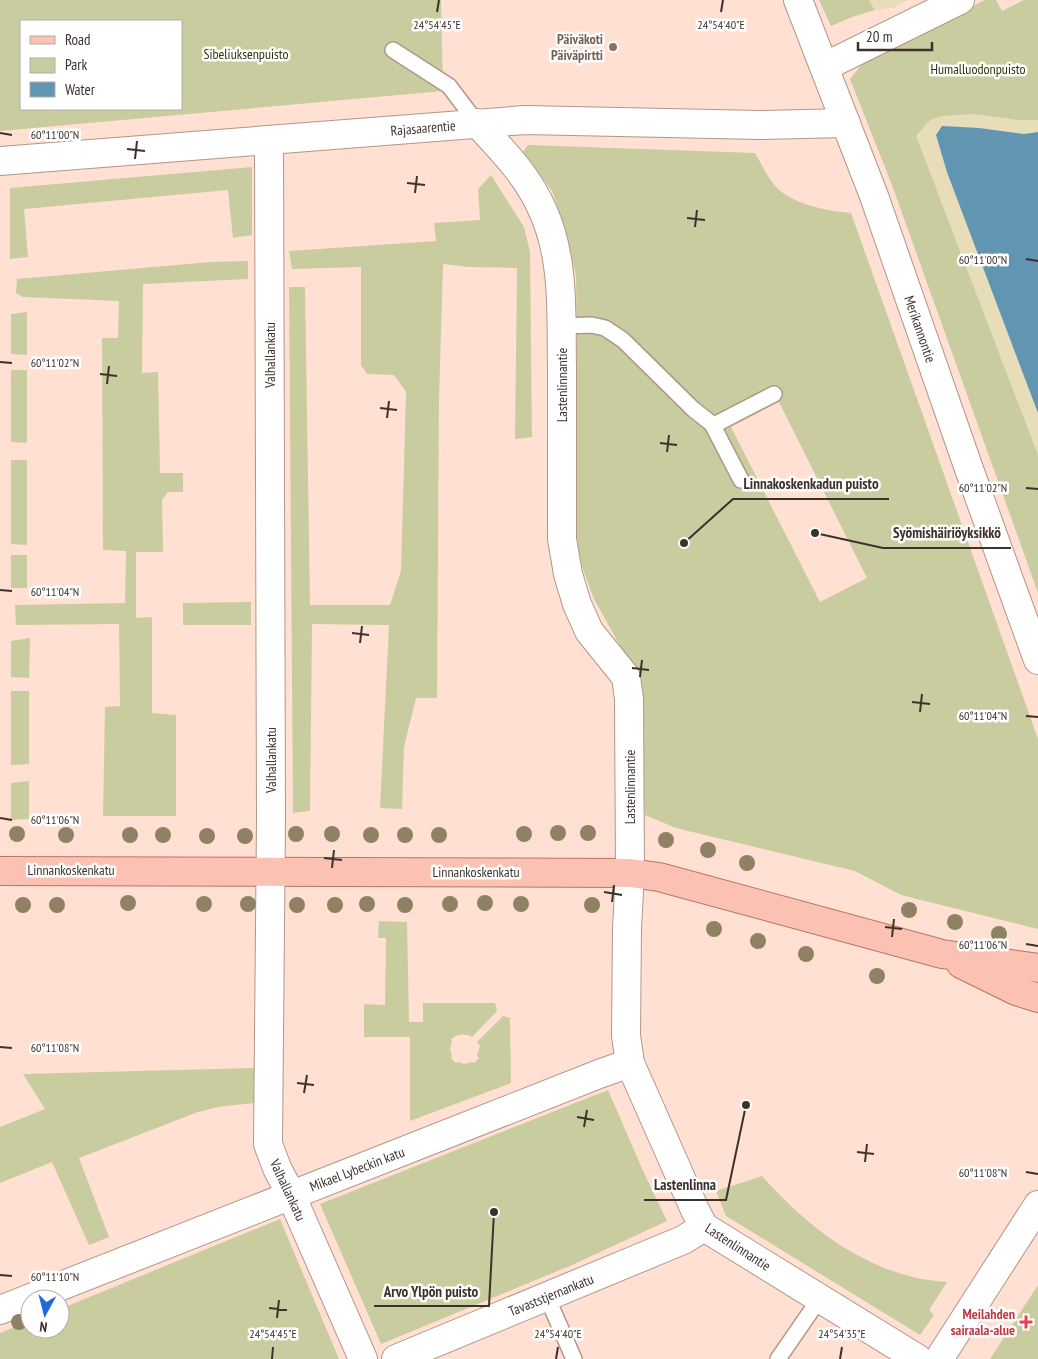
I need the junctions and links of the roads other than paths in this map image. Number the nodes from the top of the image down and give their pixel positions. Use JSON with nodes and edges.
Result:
{"nodes":[{"id":1,"x":798,"y":0,"type":"edge"},
{"id":2,"x":960,"y":0,"type":"edge"},
{"id":3,"x":393,"y":50,"type":"dead end"},
{"id":4,"x":824,"y":67,"type":"junction"},
{"id":5,"x":846,"y":123,"type":"junction"},
{"id":6,"x":477,"y":124,"type":"junction"},
{"id":7,"x":270,"y":140,"type":"junction"},
{"id":8,"x":0,"y":162,"type":"edge"},
{"id":9,"x":562,"y":326,"type":"junction"},
{"id":10,"x":774,"y":394,"type":"dead end"},
{"id":11,"x":712,"y":424,"type":"junction"},
{"id":12,"x":742,"y":480,"type":"dead end"},
{"id":13,"x":1038,"y":660,"type":"edge"},
{"id":14,"x":0,"y":870,"type":"edge"},
{"id":15,"x":271,"y":872,"type":"junction"},
{"id":16,"x":630,"y":873,"type":"junction"},
{"id":17,"x":942,"y":954,"type":"junction"},
{"id":18,"x":1038,"y":968,"type":"edge"},
{"id":19,"x":1038,"y":998,"type":"edge"},
{"id":20,"x":630,"y":1063,"type":"junction"},
{"id":21,"x":291,"y":1195,"type":"junction"},
{"id":22,"x":1038,"y":1205,"type":"edge"},
{"id":23,"x":704,"y":1227,"type":"junction"},
{"id":24,"x":547,"y":1297,"type":"junction"},
{"id":25,"x":820,"y":1298,"type":"junction"},
{"id":26,"x":0,"y":1310,"type":"edge"},
{"id":27,"x":363,"y":1359,"type":"edge"},
{"id":28,"x":396,"y":1359,"type":"edge"},
{"id":29,"x":574,"y":1359,"type":"edge"},
{"id":30,"x":778,"y":1359,"type":"edge"},
{"id":31,"x":918,"y":1359,"type":"edge"},
{"id":32,"x":940,"y":1359,"type":"edge"}],
"edges":[{"from":1,"to":4,"type":"street","name":"Merikannontie"},
{"from":2,"to":4,"type":"street"},
{"from":3,"to":6,"type":"lane"},
{"from":4,"to":5,"type":"street","name":"Merikannontie"},
{"from":5,"to":6,"type":"street","name":"Rajasaarentie"},
{"from":5,"to":13,"type":"street","name":"Merikannontie"},
{"from":6,"to":7,"type":"street","name":"Rajasaarentie"},
{"from":6,"to":9,"type":"street","name":"Lastenlinnantie"},
{"from":7,"to":8,"type":"street","name":"Rajasaarentie"},
{"from":7,"to":15,"type":"street","name":"Valhallankatu"},
{"from":9,"to":11,"type":"lane"},
{"from":9,"to":16,"type":"street","name":"Lastenlinnantie"},
{"from":10,"to":11,"type":"lane"},
{"from":11,"to":12,"type":"lane"},
{"from":14,"to":15,"type":"main road","name":"Linnankoskenkatu"},
{"from":15,"to":16,"type":"main road","name":"Linnankoskenkatu"},
{"from":15,"to":21,"type":"street","name":"Valhallankatu"},
{"from":16,"to":17,"type":"main road","name":"Linnankoskenkatu"},
{"from":16,"to":20,"type":"street","name":"Lastenlinnantie"},
{"from":17,"to":18,"type":"main road","name":"Linnankoskenkatu"},
{"from":17,"to":19,"type":"main road","name":"Linnankoskenkatu"},
{"from":20,"to":21,"type":"street","name":"Mikael Lybeckin katu"},
{"from":20,"to":23,"type":"street","name":"Lastenlinnantie"},
{"from":21,"to":26,"type":"street","name":"Mikael Lybeckin katu"},
{"from":21,"to":27,"type":"street","name":"Valhallankatu"},
{"from":22,"to":32,"type":"street"},
{"from":23,"to":24,"type":"street","name":"Tavaststjernankatu"},
{"from":23,"to":25,"type":"street","name":"Lastenlinnantie"},
{"from":24,"to":28,"type":"street","name":"Tavaststjernankatu"},
{"from":24,"to":29,"type":"lane"},
{"from":25,"to":30,"type":"lane"},
{"from":25,"to":31,"type":"street","name":"Lastenlinnantie"}]}
